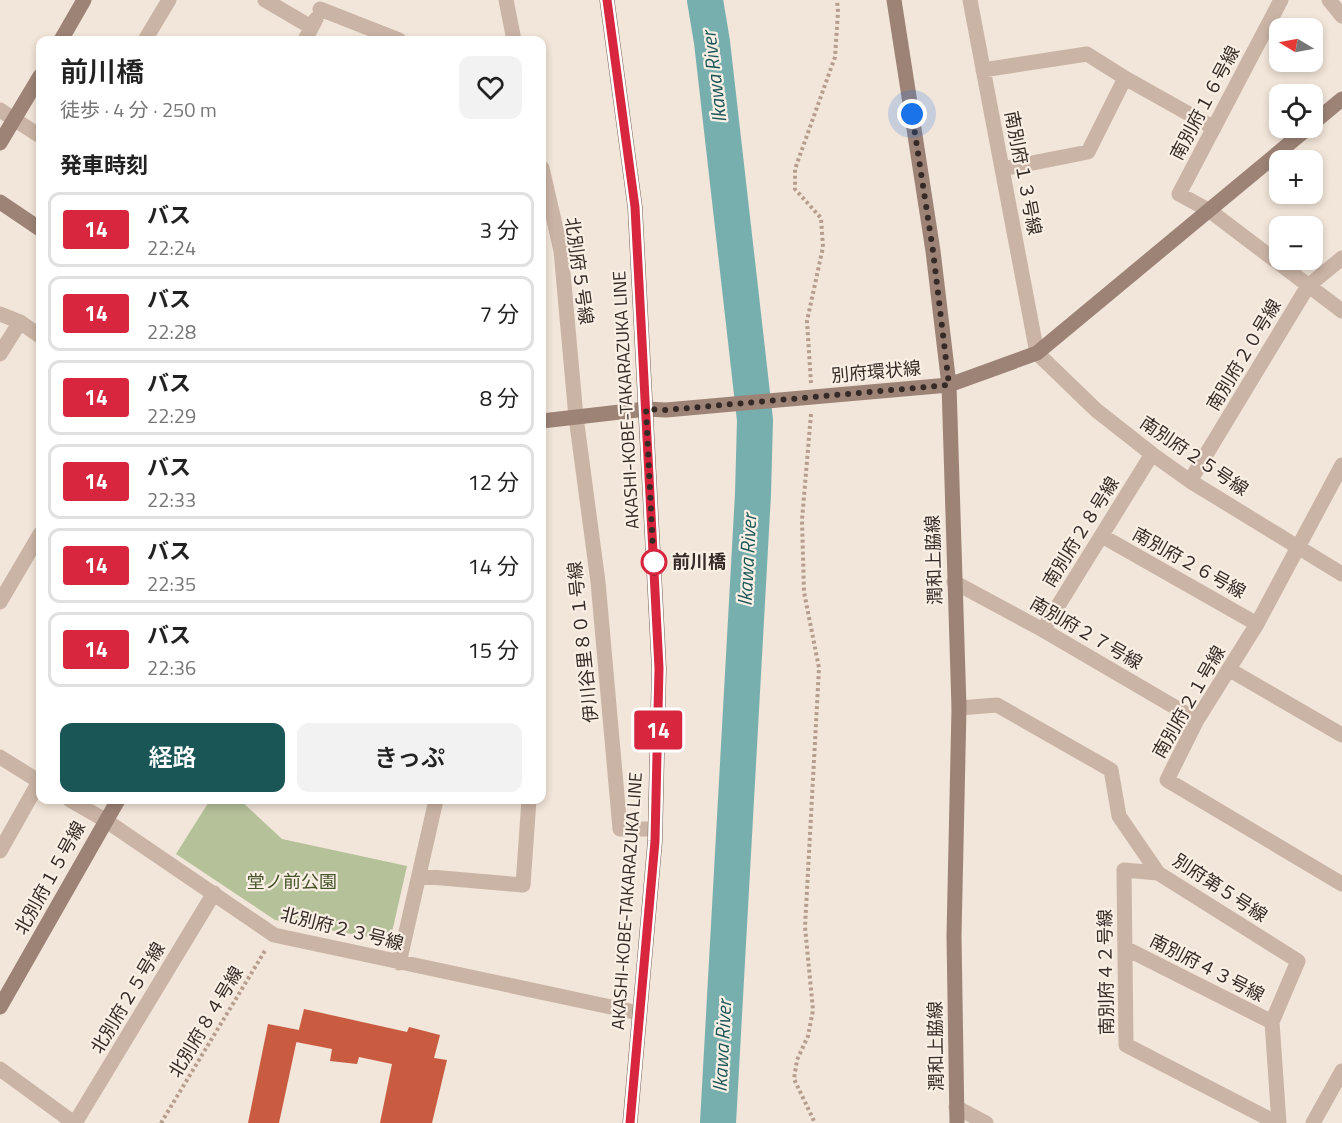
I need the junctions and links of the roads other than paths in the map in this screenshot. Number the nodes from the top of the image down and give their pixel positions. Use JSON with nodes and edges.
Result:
{"nodes":[{"id":1,"x":84,"y":0,"type":"edge"},
{"id":2,"x":170,"y":0,"type":"edge"},
{"id":3,"x":265,"y":0,"type":"edge"},
{"id":4,"x":506,"y":0,"type":"edge"},
{"id":5,"x":607,"y":0,"type":"edge"},
{"id":6,"x":894,"y":0,"type":"edge"},
{"id":7,"x":970,"y":0,"type":"edge"},
{"id":8,"x":1281,"y":0,"type":"edge"},
{"id":9,"x":1329,"y":0,"type":"edge"},
{"id":10,"x":323,"y":5,"type":"edge"},
{"id":11,"x":1342,"y":16,"type":"edge"},
{"id":12,"x":308,"y":34,"type":"edge"},
{"id":13,"x":63,"y":36,"type":"edge"},
{"id":14,"x":148,"y":36,"type":"edge"},
{"id":15,"x":390,"y":36,"type":"edge"},
{"id":16,"x":513,"y":36,"type":"edge"},
{"id":17,"x":983,"y":70,"type":"junction"},
{"id":18,"x":1125,"y":78,"type":"junction"},
{"id":19,"x":36,"y":83,"type":"edge"},
{"id":20,"x":1342,"y":99,"type":"edge"},
{"id":21,"x":0,"y":110,"type":"edge"},
{"id":22,"x":1323,"y":115,"type":"edge"},
{"id":23,"x":15,"y":120,"type":"junction"},
{"id":24,"x":1214,"y":128,"type":"junction"},
{"id":25,"x":36,"y":133,"type":"edge"},
{"id":26,"x":1296,"y":138,"type":"edge"},
{"id":27,"x":0,"y":143,"type":"edge"},
{"id":28,"x":1002,"y":169,"type":"junction"},
{"id":29,"x":546,"y":185,"type":"edge"},
{"id":30,"x":0,"y":202,"type":"edge"},
{"id":31,"x":1210,"y":211,"type":"junction"},
{"id":32,"x":36,"y":226,"type":"edge"},
{"id":33,"x":1342,"y":258,"type":"edge"},
{"id":34,"x":1308,"y":286,"type":"junction"},
{"id":35,"x":1342,"y":311,"type":"edge"},
{"id":36,"x":0,"y":314,"type":"edge"},
{"id":37,"x":20,"y":322,"type":"junction"},
{"id":38,"x":36,"y":333,"type":"edge"},
{"id":39,"x":1037,"y":353,"type":"junction"},
{"id":40,"x":0,"y":354,"type":"edge"},
{"id":41,"x":949,"y":385,"type":"junction"},
{"id":42,"x":646,"y":409,"type":"junction"},
{"id":43,"x":576,"y":417,"type":"junction"},
{"id":44,"x":546,"y":421,"type":"edge"},
{"id":45,"x":1152,"y":454,"type":"junction"},
{"id":46,"x":1342,"y":465,"type":"edge"},
{"id":47,"x":1190,"y":481,"type":"junction"},
{"id":48,"x":1102,"y":536,"type":"junction"},
{"id":49,"x":36,"y":541,"type":"edge"},
{"id":50,"x":1298,"y":548,"type":"junction"},
{"id":51,"x":1342,"y":574,"type":"edge"},
{"id":52,"x":954,"y":582,"type":"junction"},
{"id":53,"x":0,"y":602,"type":"edge"},
{"id":54,"x":1257,"y":624,"type":"junction"},
{"id":55,"x":1043,"y":630,"type":"junction"},
{"id":56,"x":1230,"y":670,"type":"junction"},
{"id":57,"x":959,"y":708,"type":"junction"},
{"id":58,"x":1197,"y":720,"type":"junction"},
{"id":59,"x":1342,"y":735,"type":"edge"},
{"id":60,"x":0,"y":757,"type":"edge"},
{"id":61,"x":36,"y":779,"type":"edge"},
{"id":62,"x":36,"y":788,"type":"edge"},
{"id":63,"x":77,"y":804,"type":"edge"},
{"id":64,"x":115,"y":804,"type":"edge"},
{"id":65,"x":435,"y":804,"type":"edge"},
{"id":66,"x":529,"y":804,"type":"edge"},
{"id":67,"x":105,"y":820,"type":"junction"},
{"id":68,"x":655,"y":829,"type":"junction"},
{"id":69,"x":0,"y":851,"type":"edge"},
{"id":70,"x":1158,"y":873,"type":"junction"},
{"id":71,"x":419,"y":876,"type":"junction"},
{"id":72,"x":1342,"y":884,"type":"edge"},
{"id":73,"x":214,"y":893,"type":"junction"},
{"id":74,"x":1125,"y":948,"type":"junction"},
{"id":75,"x":399,"y":963,"type":"junction"},
{"id":76,"x":0,"y":1007,"type":"edge"},
{"id":77,"x":639,"y":1013,"type":"junction"},
{"id":78,"x":1272,"y":1022,"type":"junction"},
{"id":79,"x":0,"y":1070,"type":"edge"},
{"id":80,"x":1342,"y":1071,"type":"edge"},
{"id":81,"x":957,"y":1115,"type":"edge"},
{"id":82,"x":74,"y":1123,"type":"edge"},
{"id":83,"x":630,"y":1123,"type":"edge"},
{"id":84,"x":986,"y":1123,"type":"edge"},
{"id":85,"x":1278,"y":1123,"type":"edge"},
{"id":86,"x":1312,"y":1123,"type":"edge"}],
"edges":[{"from":1,"to":13,"type":"street"},
{"from":2,"to":14,"type":"street"},
{"from":3,"to":12,"type":"street"},
{"from":4,"to":16,"type":"street"},
{"from":5,"to":42,"type":"main road","name":"AKASHI-KOBE-TAKARAZUKA LINE"},
{"from":6,"to":41,"type":"street","name":"潤和上脇線"},
{"from":7,"to":17,"type":"street","name":"南別府１３号線"},
{"from":8,"to":24,"type":"street","name":"南別府１６号線"},
{"from":9,"to":11,"type":"street"},
{"from":10,"to":12,"type":"street"},
{"from":10,"to":15,"type":"street"},
{"from":17,"to":18,"type":"street"},
{"from":17,"to":28,"type":"street","name":"南別府１３号線"},
{"from":18,"to":24,"type":"street"},
{"from":18,"to":28,"type":"street"},
{"from":19,"to":23,"type":"street"},
{"from":20,"to":22,"type":"street"},
{"from":21,"to":23,"type":"street"},
{"from":23,"to":25,"type":"street"},
{"from":23,"to":27,"type":"street"},
{"from":24,"to":31,"type":"street","name":"南別府１６号線"},
{"from":26,"to":31,"type":"street","name":"別府環状線"},
{"from":28,"to":39,"type":"street","name":"南別府１３号線"},
{"from":29,"to":43,"type":"street","name":"北別府５号線"},
{"from":30,"to":32,"type":"street"},
{"from":31,"to":34,"type":"street"},
{"from":31,"to":39,"type":"street","name":"別府環状線"},
{"from":33,"to":34,"type":"street","name":"南別府２０号線"},
{"from":34,"to":35,"type":"street"},
{"from":34,"to":47,"type":"street","name":"南別府２０号線"},
{"from":36,"to":37,"type":"street"},
{"from":37,"to":38,"type":"street"},
{"from":37,"to":40,"type":"street"},
{"from":39,"to":41,"type":"street","name":"別府環状線"},
{"from":39,"to":45,"type":"street","name":"南別府２５号線"},
{"from":41,"to":42,"type":"street","name":"別府環状線"},
{"from":41,"to":52,"type":"street","name":"潤和上脇線"},
{"from":42,"to":43,"type":"street","name":"別府環状線"},
{"from":42,"to":68,"type":"main road","name":"AKASHI-KOBE-TAKARAZUKA LINE"},
{"from":43,"to":44,"type":"street","name":"別府環状線"},
{"from":43,"to":68,"type":"street","name":"伊川谷里８０１号線"},
{"from":45,"to":47,"type":"street","name":"南別府２５号線"},
{"from":45,"to":48,"type":"street","name":"南別府２８号線"},
{"from":46,"to":50,"type":"street","name":"南別府２１号線"},
{"from":47,"to":50,"type":"street","name":"南別府２５号線"},
{"from":48,"to":54,"type":"street","name":"南別府２６号線"},
{"from":48,"to":55,"type":"street","name":"南別府２８号線"},
{"from":49,"to":53,"type":"street"},
{"from":50,"to":51,"type":"street","name":"南別府２５号線"},
{"from":50,"to":54,"type":"street","name":"南別府２１号線"},
{"from":52,"to":55,"type":"street","name":"南別府２７号線"},
{"from":52,"to":57,"type":"street","name":"潤和上脇線"},
{"from":54,"to":56,"type":"street","name":"南別府２１号線"},
{"from":55,"to":58,"type":"street","name":"南別府２７号線"},
{"from":56,"to":58,"type":"street","name":"南別府２１号線"},
{"from":56,"to":59,"type":"street"},
{"from":57,"to":70,"type":"street","name":"別府第５号線"},
{"from":57,"to":81,"type":"street","name":"潤和上脇線"},
{"from":58,"to":72,"type":"street","name":"南別府２１号線"},
{"from":60,"to":61,"type":"street"},
{"from":62,"to":69,"type":"street"},
{"from":63,"to":67,"type":"street","name":"北別府２３号線"},
{"from":64,"to":67,"type":"street","name":"北別府１５号線"},
{"from":65,"to":71,"type":"street"},
{"from":66,"to":71,"type":"street"},
{"from":67,"to":73,"type":"street","name":"北別府２３号線"},
{"from":67,"to":76,"type":"street","name":"北別府１５号線"},
{"from":68,"to":77,"type":"main road","name":"AKASHI-KOBE-TAKARAZUKA LINE"},
{"from":70,"to":74,"type":"street","name":"南別府４２号線"},
{"from":70,"to":78,"type":"street","name":"別府第５号線"},
{"from":71,"to":75,"type":"street"},
{"from":73,"to":75,"type":"street","name":"北別府２３号線"},
{"from":73,"to":82,"type":"street","name":"北別府２５号線"},
{"from":74,"to":78,"type":"street","name":"南別府４３号線"},
{"from":74,"to":85,"type":"street","name":"南別府４２号線"},
{"from":75,"to":77,"type":"street","name":"北別府２３号線"},
{"from":77,"to":83,"type":"main road","name":"AKASHI-KOBE-TAKARAZUKA LINE"},
{"from":78,"to":85,"type":"street","name":"別府第５号線"},
{"from":79,"to":82,"type":"street","name":"北別府２５号線"},
{"from":80,"to":86,"type":"street"},
{"from":81,"to":84,"type":"street"}]}
